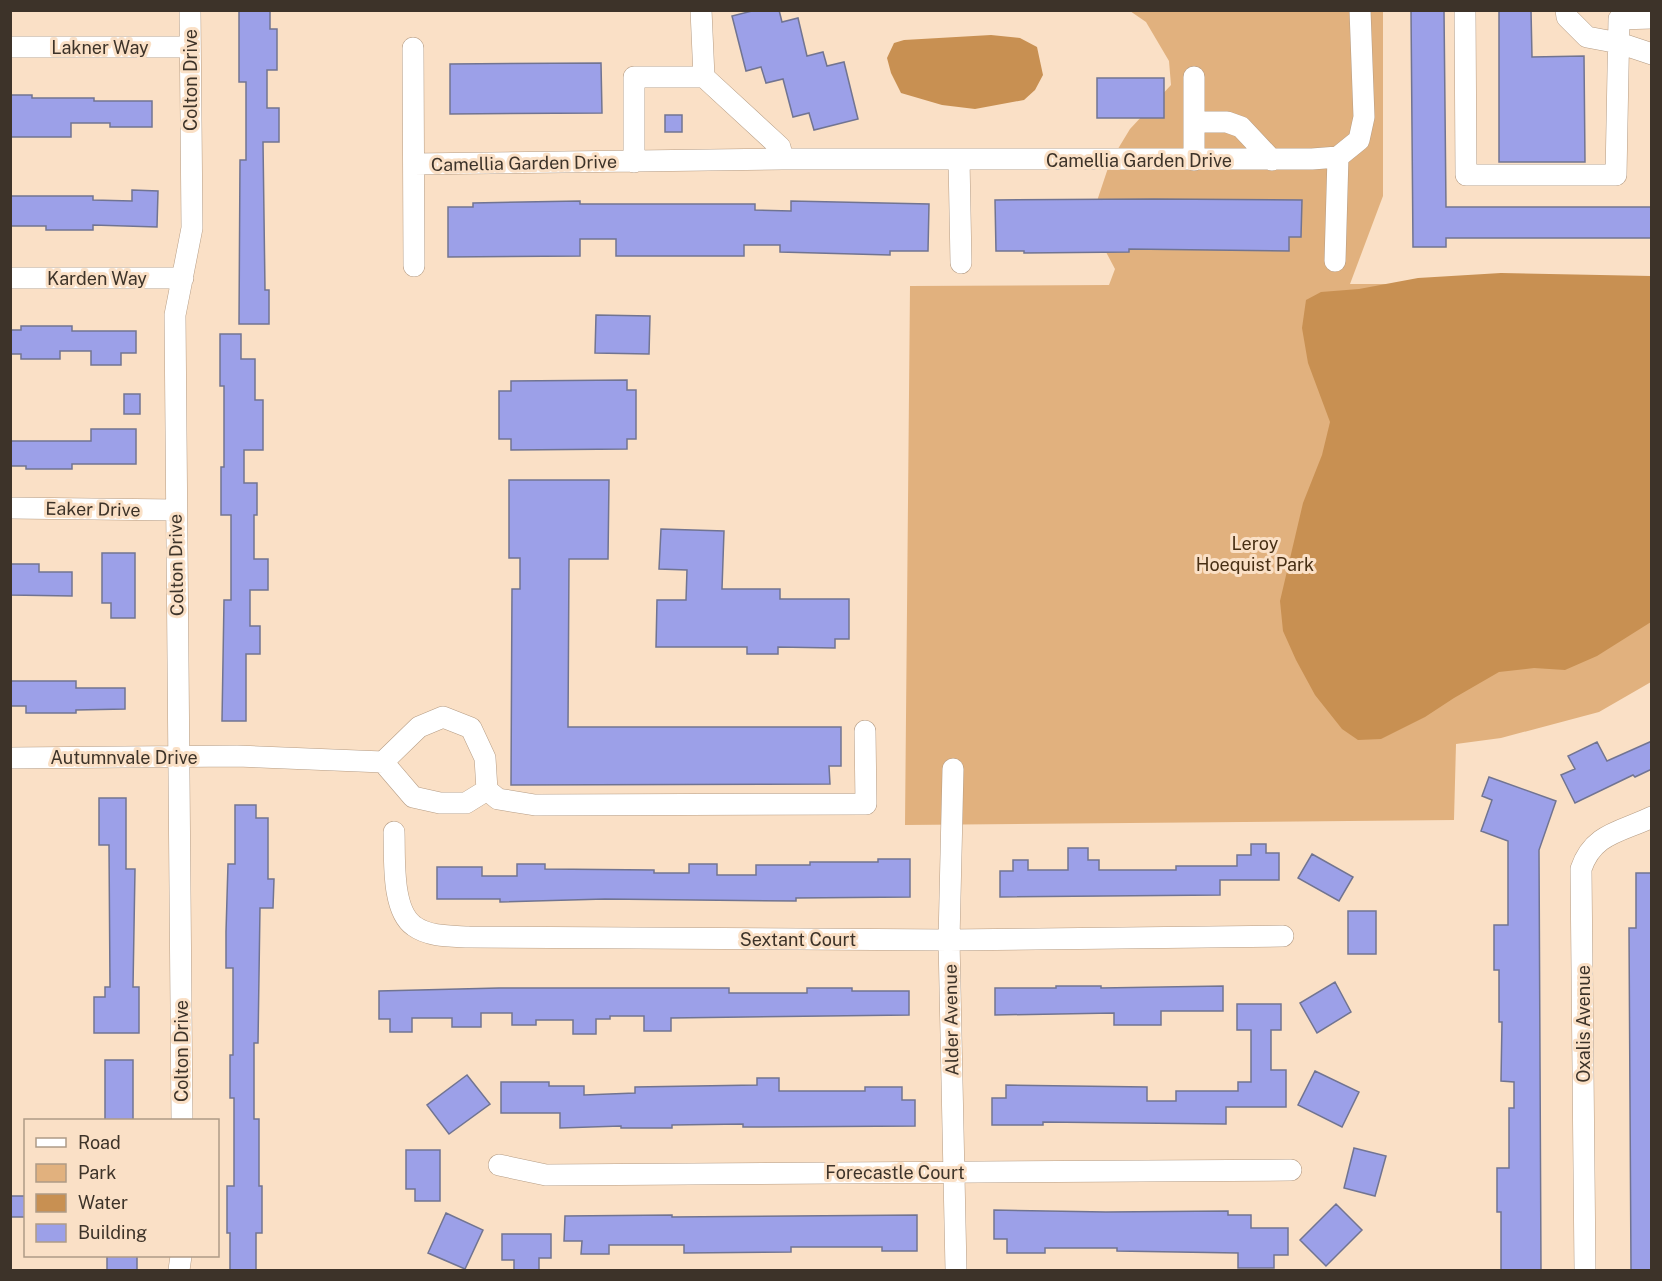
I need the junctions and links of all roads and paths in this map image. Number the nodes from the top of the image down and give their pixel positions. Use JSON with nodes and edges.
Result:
{"nodes":[{"id":1,"x":190,"y":10,"type":"edge"},
{"id":2,"x":701,"y":10,"type":"edge"},
{"id":3,"x":1360,"y":10,"type":"edge"},
{"id":4,"x":1465,"y":10,"type":"edge"},
{"id":5,"x":1566,"y":10,"type":"edge"},
{"id":6,"x":1652,"y":18,"type":"edge"},
{"id":7,"x":1619,"y":44,"type":"junction"},
{"id":8,"x":10,"y":47,"type":"edge"},
{"id":9,"x":190,"y":47,"type":"junction"},
{"id":10,"x":413,"y":48,"type":"dead end"},
{"id":11,"x":1652,"y":54,"type":"edge"},
{"id":12,"x":704,"y":77,"type":"junction"},
{"id":13,"x":1194,"y":77,"type":"dead end"},
{"id":14,"x":1194,"y":122,"type":"junction"},
{"id":15,"x":1338,"y":157,"type":"junction"},
{"id":16,"x":783,"y":159,"type":"junction"},
{"id":17,"x":959,"y":159,"type":"junction"},
{"id":18,"x":1194,"y":160,"type":"junction"},
{"id":19,"x":1272,"y":160,"type":"junction"},
{"id":20,"x":634,"y":162,"type":"junction"},
{"id":21,"x":414,"y":164,"type":"junction"},
{"id":22,"x":1335,"y":261,"type":"dead end"},
{"id":23,"x":961,"y":263,"type":"dead end"},
{"id":24,"x":414,"y":266,"type":"dead end"},
{"id":25,"x":10,"y":278,"type":"edge"},
{"id":26,"x":183,"y":278,"type":"junction"},
{"id":27,"x":10,"y":508,"type":"edge"},
{"id":28,"x":176,"y":510,"type":"junction"},
{"id":29,"x":179,"y":730,"type":"junction"},
{"id":30,"x":865,"y":731,"type":"dead end"},
{"id":31,"x":179,"y":756,"type":"junction"},
{"id":32,"x":237,"y":756,"type":"junction"},
{"id":33,"x":10,"y":758,"type":"edge"},
{"id":34,"x":383,"y":762,"type":"junction"},
{"id":35,"x":953,"y":768,"type":"dead end"},
{"id":36,"x":487,"y":790,"type":"junction"},
{"id":37,"x":1652,"y":817,"type":"edge"},
{"id":38,"x":394,"y":832,"type":"dead end"},
{"id":39,"x":1282,"y":936,"type":"dead end"},
{"id":40,"x":950,"y":940,"type":"junction"},
{"id":41,"x":182,"y":1119,"type":"edge"},
{"id":42,"x":499,"y":1165,"type":"dead end"},
{"id":43,"x":1291,"y":1170,"type":"dead end"},
{"id":44,"x":954,"y":1171,"type":"junction"},
{"id":45,"x":956,"y":1270,"type":"edge"},
{"id":46,"x":1585,"y":1270,"type":"edge"}],
"edges":[{"from":1,"to":9,"type":"street","name":"Colton Drive"},
{"from":2,"to":12,"type":"street"},
{"from":3,"to":15,"type":"street"},
{"from":4,"to":7,"type":"street"},
{"from":5,"to":7,"type":"street"},
{"from":6,"to":7,"type":"street"},
{"from":7,"to":11,"type":"street"},
{"from":8,"to":9,"type":"street","name":"Lakner Way"},
{"from":9,"to":26,"type":"street","name":"Colton Drive"},
{"from":10,"to":21,"type":"street","name":"Camellia Garden Drive"},
{"from":12,"to":16,"type":"street"},
{"from":12,"to":20,"type":"street","name":"Camellia Garden Drive"},
{"from":13,"to":14,"type":"street"},
{"from":14,"to":18,"type":"street"},
{"from":14,"to":19,"type":"street"},
{"from":15,"to":19,"type":"street","name":"Camellia Garden Drive"},
{"from":15,"to":22,"type":"street"},
{"from":16,"to":17,"type":"street","name":"Camellia Garden Drive"},
{"from":16,"to":20,"type":"street","name":"Camellia Garden Drive"},
{"from":17,"to":18,"type":"street","name":"Camellia Garden Drive"},
{"from":17,"to":23,"type":"street"},
{"from":18,"to":19,"type":"street","name":"Camellia Garden Drive"},
{"from":20,"to":21,"type":"street","name":"Camellia Garden Drive"},
{"from":21,"to":24,"type":"street","name":"Camellia Garden Drive"},
{"from":25,"to":26,"type":"street","name":"Karden Way"},
{"from":26,"to":28,"type":"street","name":"Colton Drive"},
{"from":27,"to":28,"type":"street","name":"Eaker Drive"},
{"from":28,"to":29,"type":"street","name":"Colton Drive"},
{"from":29,"to":31,"type":"street","name":"Colton Drive"},
{"from":29,"to":32,"type":"street","name":"Autumnvale Drive"},
{"from":30,"to":36,"type":"street"},
{"from":31,"to":32,"type":"street","name":"Autumnvale Drive"},
{"from":31,"to":33,"type":"street","name":"Autumnvale Drive"},
{"from":31,"to":41,"type":"street","name":"Colton Drive"},
{"from":32,"to":34,"type":"street","name":"Autumnvale Drive"},
{"from":34,"to":36,"type":"street"},
{"from":34,"to":36,"type":"street"},
{"from":35,"to":40,"type":"street","name":"Alder Avenue"},
{"from":37,"to":46,"type":"street","name":"Oxalis Avenue"},
{"from":38,"to":40,"type":"street","name":"Sextant Court"},
{"from":39,"to":40,"type":"street","name":"Sextant Court"},
{"from":40,"to":44,"type":"street","name":"Alder Avenue"},
{"from":42,"to":44,"type":"street","name":"Forecastle Court"},
{"from":43,"to":44,"type":"street","name":"Forecastle Court"},
{"from":44,"to":45,"type":"street","name":"Alder Avenue"}]}
